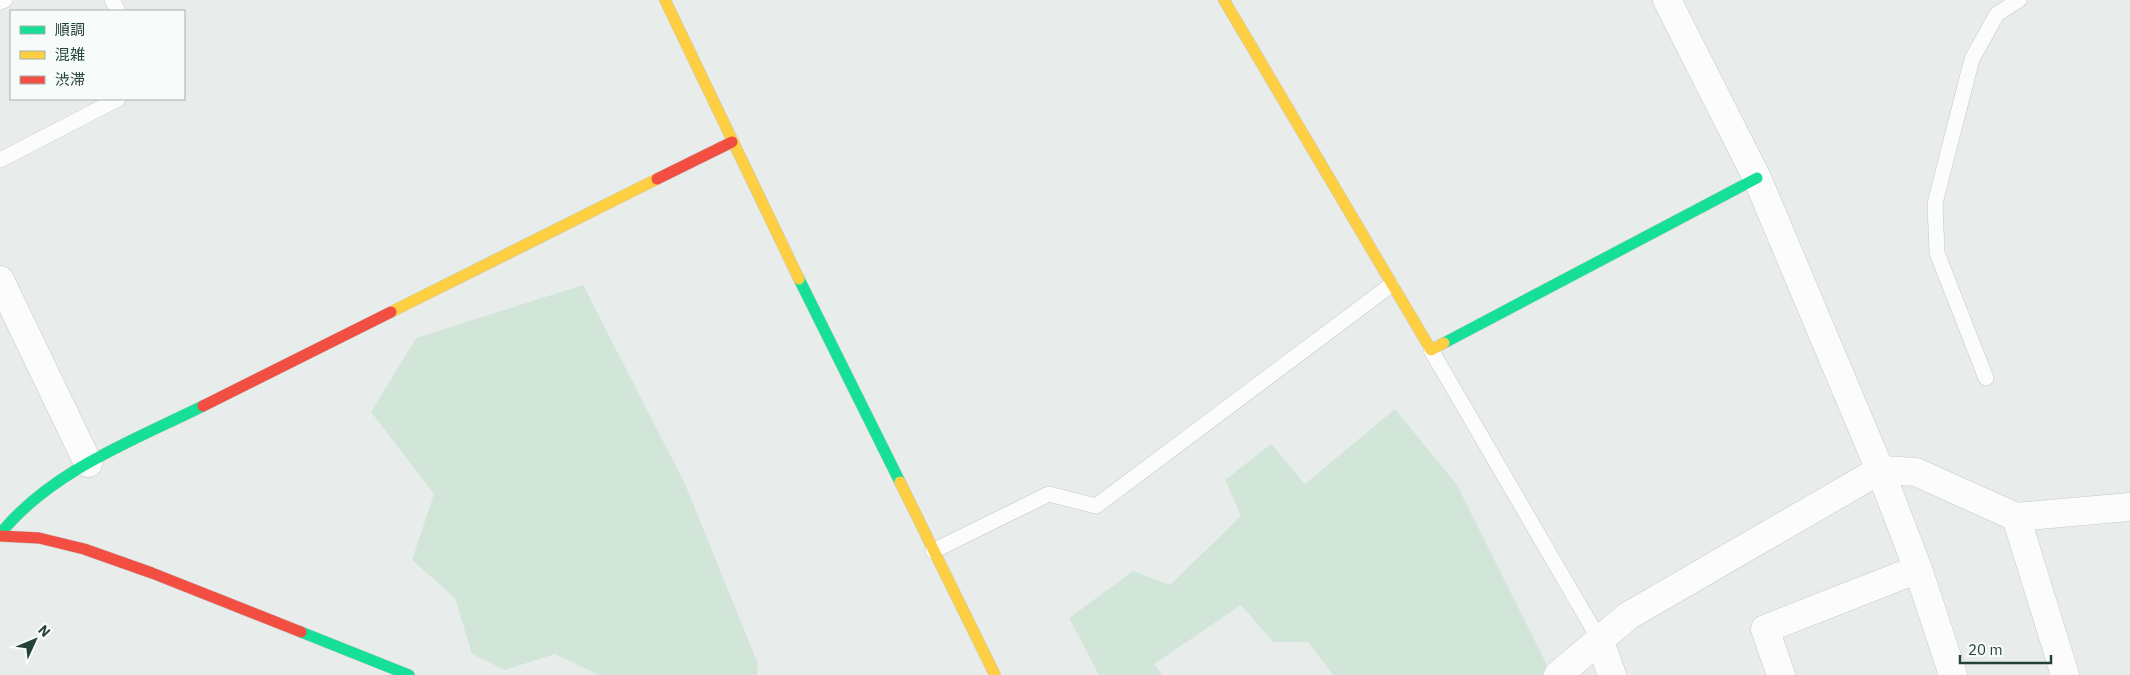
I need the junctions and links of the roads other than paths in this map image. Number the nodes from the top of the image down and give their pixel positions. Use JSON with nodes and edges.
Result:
{"nodes":[{"id":1,"x":5,"y":0,"type":"edge"},
{"id":2,"x":665,"y":0,"type":"edge"},
{"id":3,"x":1224,"y":0,"type":"edge"},
{"id":4,"x":1667,"y":0,"type":"edge"},
{"id":5,"x":2019,"y":0,"type":"edge"},
{"id":6,"x":0,"y":2,"type":"edge"},
{"id":7,"x":116,"y":100,"type":"edge"},
{"id":8,"x":732,"y":142,"type":"junction"},
{"id":9,"x":0,"y":160,"type":"edge"},
{"id":10,"x":1757,"y":178,"type":"junction"},
{"id":11,"x":0,"y":280,"type":"edge"},
{"id":12,"x":1391,"y":285,"type":"junction"},
{"id":13,"x":1431,"y":350,"type":"junction"},
{"id":14,"x":1986,"y":378,"type":"dead end"},
{"id":15,"x":88,"y":463,"type":"junction"},
{"id":16,"x":1880,"y":470,"type":"junction"},
{"id":17,"x":2130,"y":507,"type":"edge"},
{"id":18,"x":2016,"y":516,"type":"junction"},
{"id":19,"x":0,"y":535,"type":"edge"},
{"id":20,"x":933,"y":551,"type":"junction"},
{"id":21,"x":1918,"y":569,"type":"junction"},
{"id":22,"x":1599,"y":639,"type":"junction"},
{"id":23,"x":408,"y":675,"type":"edge"},
{"id":24,"x":994,"y":675,"type":"edge"},
{"id":25,"x":1558,"y":675,"type":"edge"},
{"id":26,"x":1612,"y":675,"type":"edge"},
{"id":27,"x":1780,"y":675,"type":"edge"},
{"id":28,"x":1953,"y":675,"type":"edge"},
{"id":29,"x":2066,"y":675,"type":"edge"}],
"edges":[{"from":1,"to":6,"type":"lane"},
{"from":2,"to":8,"type":"street"},
{"from":3,"to":12,"type":"street"},
{"from":4,"to":10,"type":"street"},
{"from":5,"to":14,"type":"lane"},
{"from":7,"to":9,"type":"lane"},
{"from":8,"to":15,"type":"street"},
{"from":8,"to":20,"type":"street"},
{"from":10,"to":13,"type":"street"},
{"from":10,"to":16,"type":"street"},
{"from":11,"to":15,"type":"street"},
{"from":12,"to":13,"type":"street"},
{"from":12,"to":20,"type":"lane"},
{"from":13,"to":22,"type":"lane"},
{"from":15,"to":19,"type":"street"},
{"from":16,"to":18,"type":"street"},
{"from":16,"to":21,"type":"street"},
{"from":16,"to":22,"type":"street"},
{"from":17,"to":18,"type":"street"},
{"from":18,"to":29,"type":"street"},
{"from":19,"to":23,"type":"street"},
{"from":20,"to":24,"type":"street"},
{"from":21,"to":27,"type":"street"},
{"from":21,"to":28,"type":"street"},
{"from":22,"to":25,"type":"street"},
{"from":22,"to":26,"type":"street"}]}
